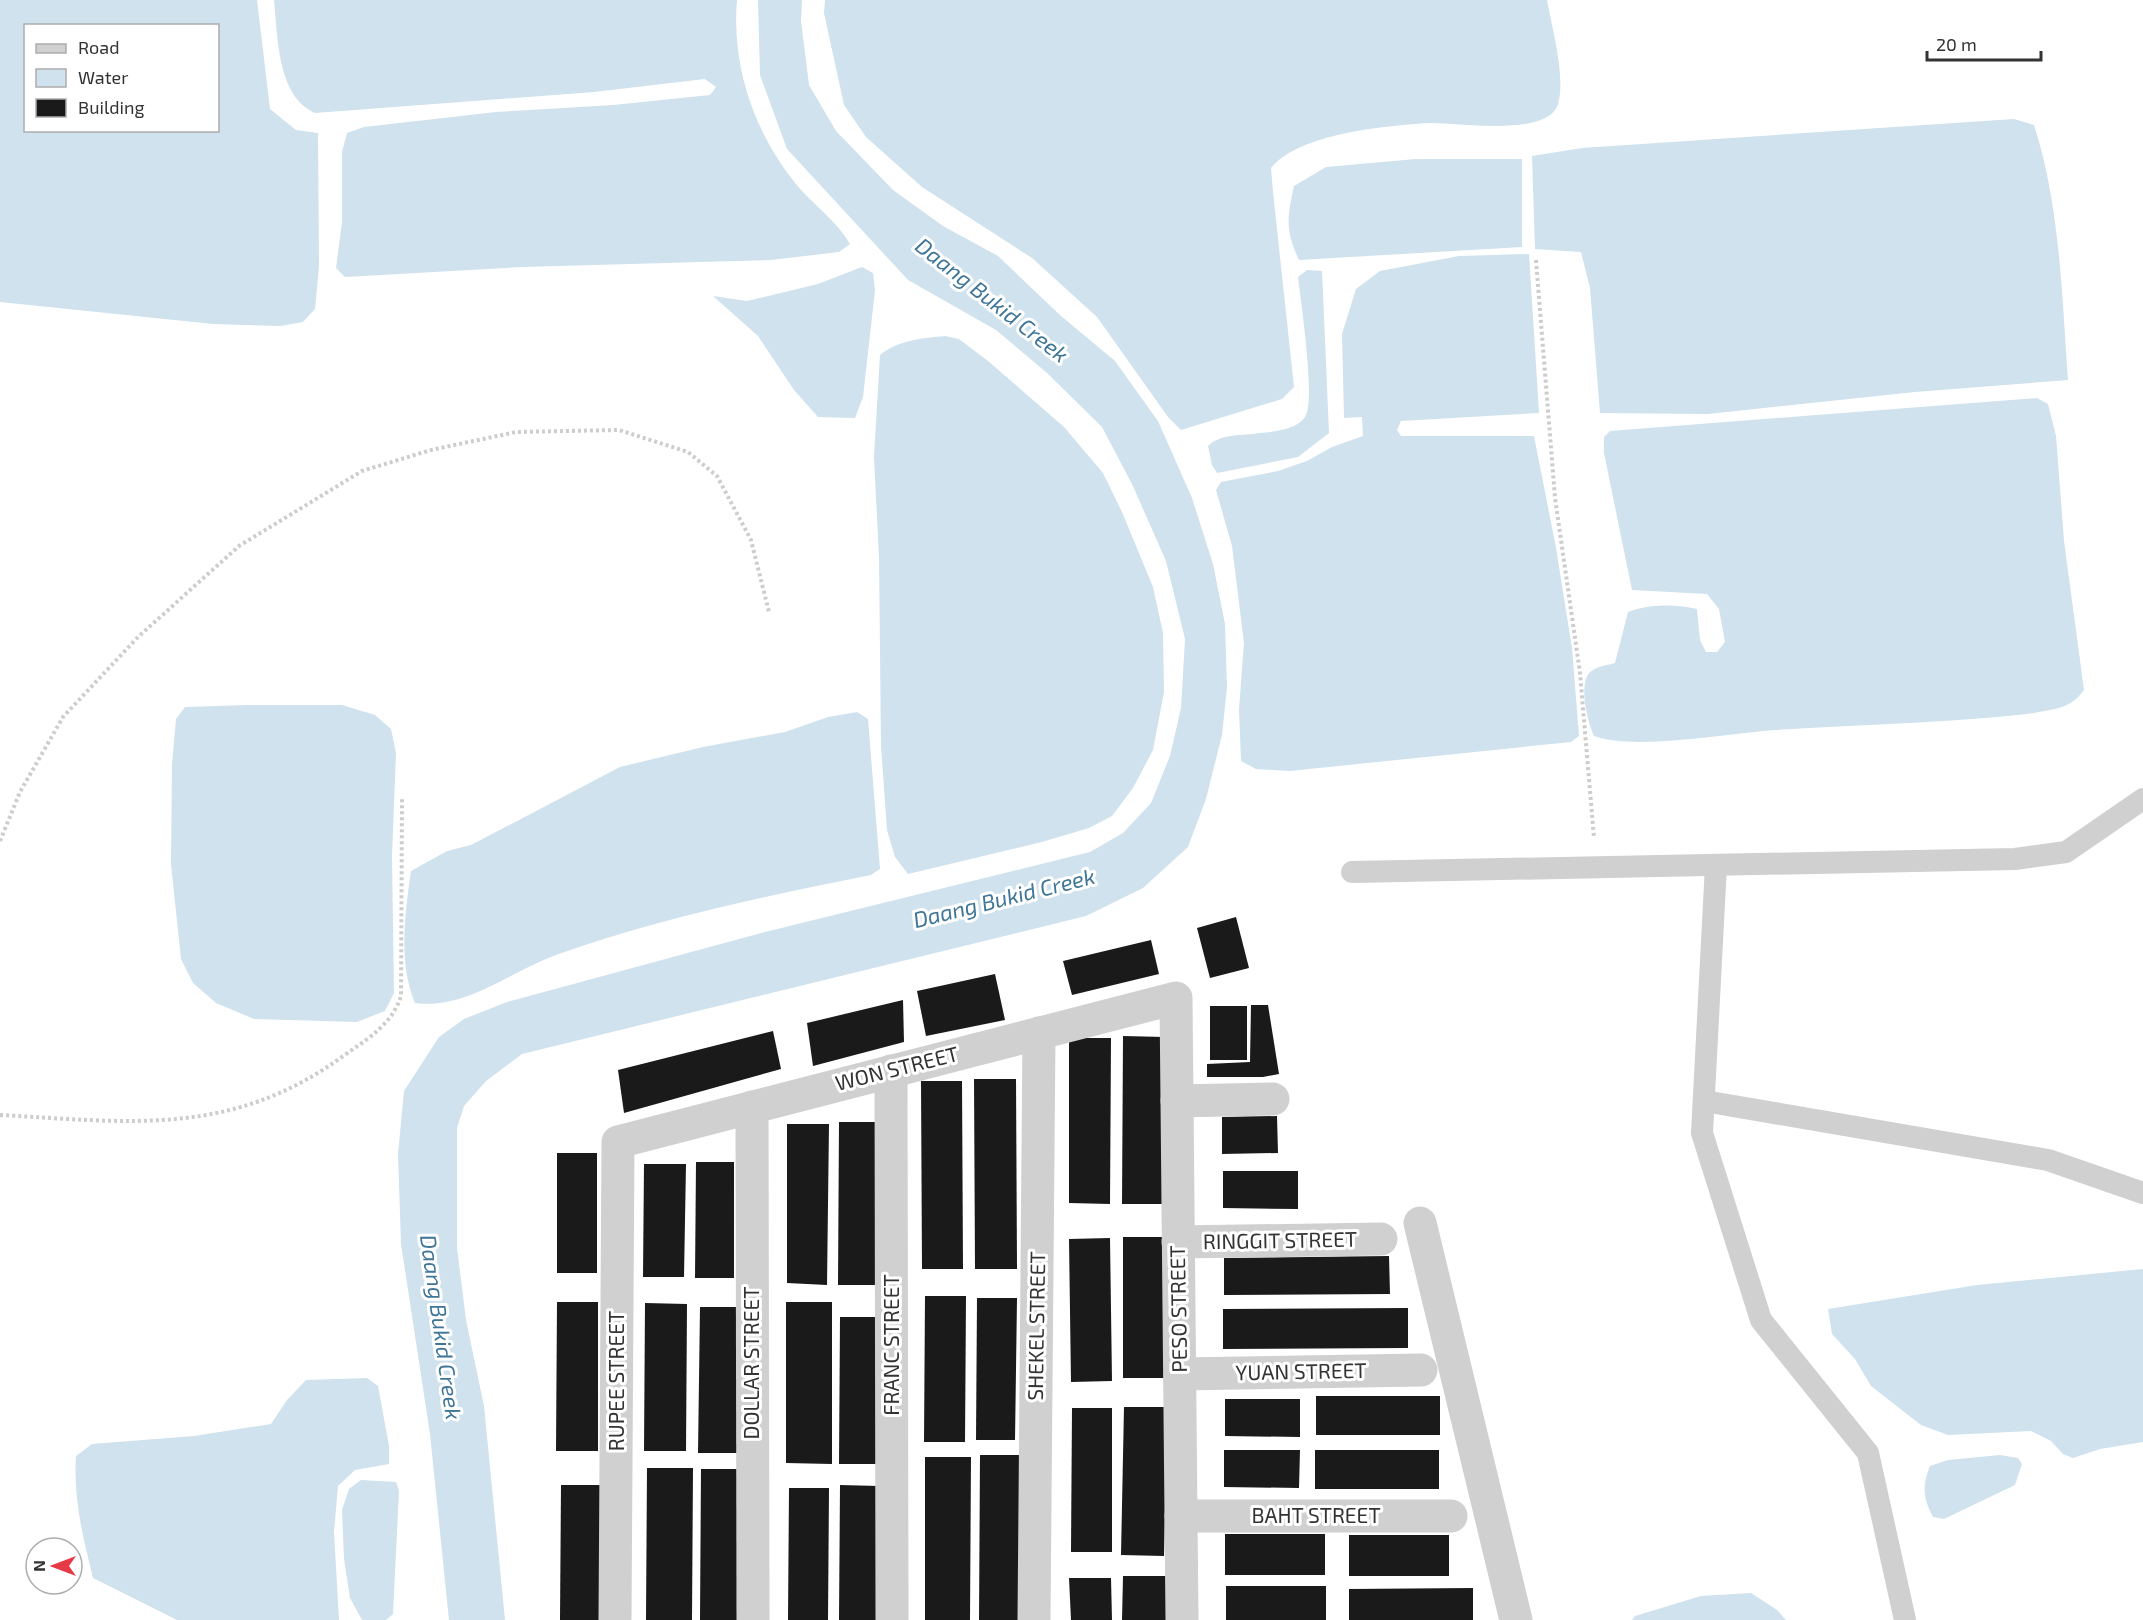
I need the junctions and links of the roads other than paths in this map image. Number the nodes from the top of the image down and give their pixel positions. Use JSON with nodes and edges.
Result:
{"nodes":[{"id":1,"x":2143,"y":800,"type":"edge"},
{"id":2,"x":1716,"y":865,"type":"junction"},
{"id":3,"x":1352,"y":872,"type":"dead end"},
{"id":4,"x":1176,"y":998,"type":"joint"},
{"id":5,"x":1039,"y":1033,"type":"junction"},
{"id":6,"x":891,"y":1071,"type":"junction"},
{"id":7,"x":1273,"y":1099,"type":"dead end"},
{"id":8,"x":1177,"y":1101,"type":"junction"},
{"id":9,"x":1704,"y":1101,"type":"junction"},
{"id":10,"x":752,"y":1107,"type":"junction"},
{"id":11,"x":618,"y":1142,"type":"joint"},
{"id":12,"x":2143,"y":1193,"type":"edge"},
{"id":13,"x":1420,"y":1223,"type":"dead end"},
{"id":14,"x":1381,"y":1239,"type":"dead end"},
{"id":15,"x":1178,"y":1242,"type":"junction"},
{"id":16,"x":1421,"y":1370,"type":"dead end"},
{"id":17,"x":1180,"y":1374,"type":"junction"},
{"id":18,"x":1181,"y":1516,"type":"junction"},
{"id":19,"x":1451,"y":1516,"type":"dead end"},
{"id":20,"x":615,"y":1620,"type":"edge"},
{"id":21,"x":753,"y":1620,"type":"edge"},
{"id":22,"x":892,"y":1620,"type":"edge"},
{"id":23,"x":1034,"y":1620,"type":"edge"},
{"id":24,"x":1182,"y":1620,"type":"edge"},
{"id":25,"x":1516,"y":1620,"type":"edge"},
{"id":26,"x":1905,"y":1620,"type":"edge"}],
"edges":[{"from":1,"to":2,"type":"lane"},
{"from":2,"to":3,"type":"lane"},
{"from":2,"to":9,"type":"lane"},
{"from":4,"to":5,"type":"street","name":"WON STREET"},
{"from":4,"to":8,"type":"street","name":"PESO STREET"},
{"from":5,"to":6,"type":"street","name":"WON STREET"},
{"from":5,"to":23,"type":"street","name":"SHEKEL STREET"},
{"from":6,"to":10,"type":"street","name":"WON STREET"},
{"from":6,"to":22,"type":"street","name":"FRANC STREET"},
{"from":7,"to":8,"type":"street"},
{"from":8,"to":15,"type":"street","name":"PESO STREET"},
{"from":9,"to":12,"type":"lane"},
{"from":9,"to":26,"type":"lane"},
{"from":10,"to":11,"type":"street","name":"WON STREET"},
{"from":10,"to":21,"type":"street","name":"DOLLAR STREET"},
{"from":11,"to":20,"type":"street","name":"RUPEE STREET"},
{"from":13,"to":25,"type":"street"},
{"from":14,"to":15,"type":"street","name":"RINGGIT STREET"},
{"from":15,"to":17,"type":"street","name":"PESO STREET"},
{"from":16,"to":17,"type":"street","name":"YUAN STREET"},
{"from":17,"to":18,"type":"street","name":"PESO STREET"},
{"from":18,"to":19,"type":"street","name":"BAHT STREET"},
{"from":18,"to":24,"type":"street","name":"PESO STREET"}]}
